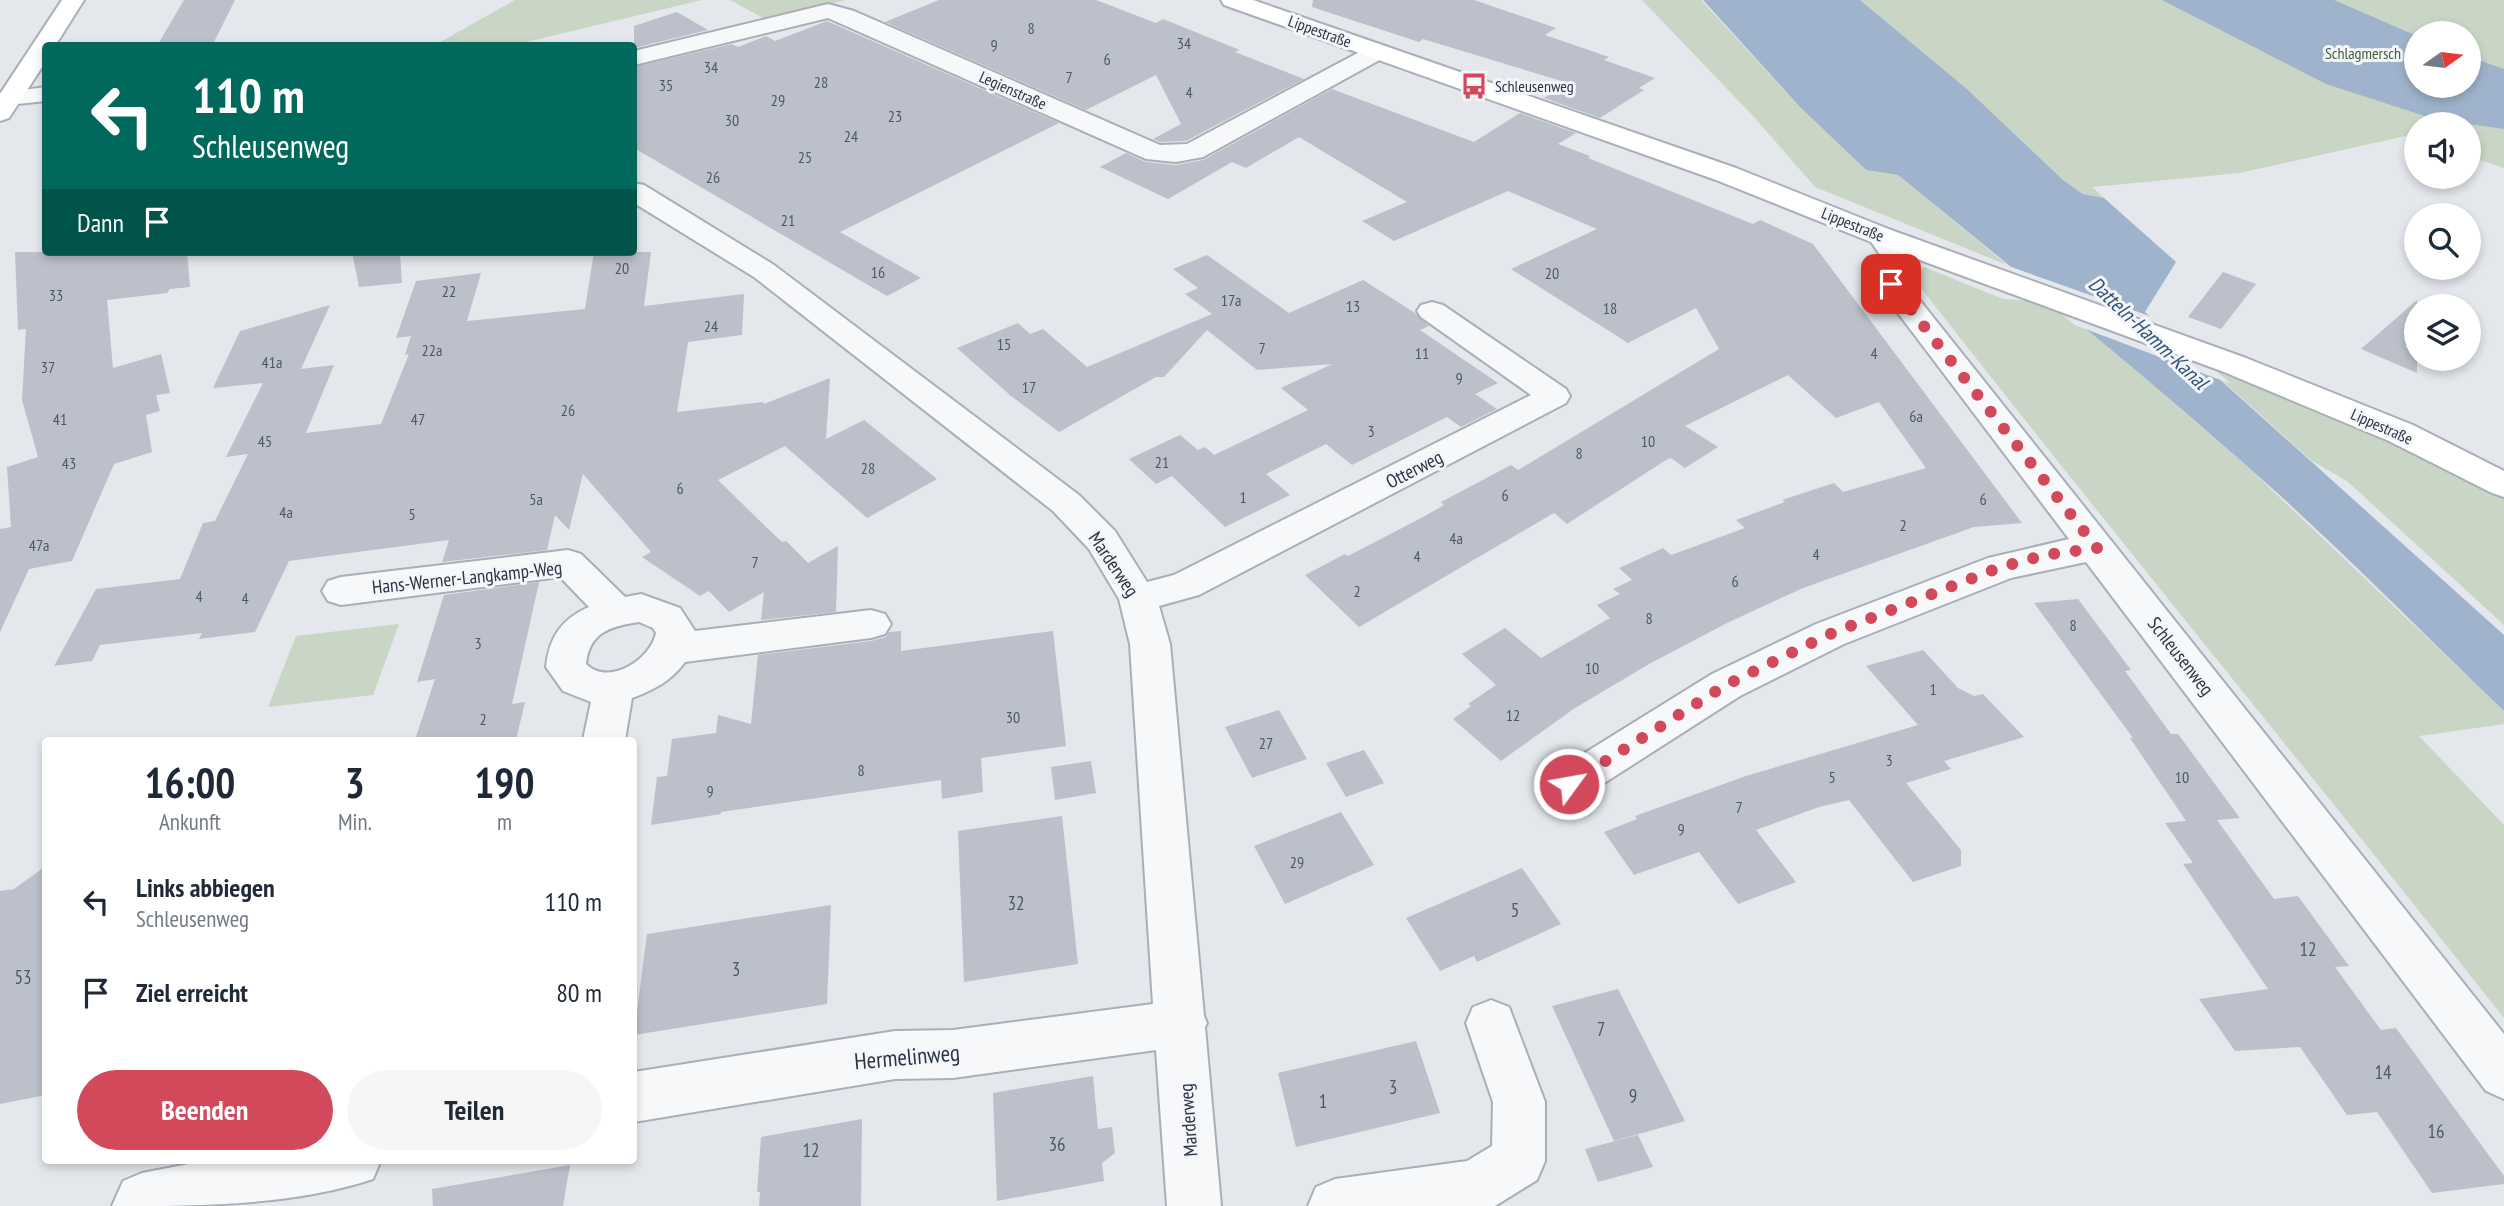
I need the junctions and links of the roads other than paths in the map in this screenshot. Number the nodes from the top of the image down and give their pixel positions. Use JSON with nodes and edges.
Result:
{"nodes":[{"id":1,"x":73,"y":0,"type":"edge"},
{"id":2,"x":1232,"y":0,"type":"edge"},
{"id":3,"x":45,"y":42,"type":"edge"},
{"id":4,"x":42,"y":47,"type":"edge"},
{"id":5,"x":1377,"y":52,"type":"junction"},
{"id":6,"x":637,"y":57,"type":"edge"},
{"id":7,"x":42,"y":95,"type":"edge"},
{"id":8,"x":4,"y":105,"type":"edge"},
{"id":9,"x":637,"y":193,"type":"edge"},
{"id":10,"x":1881,"y":236,"type":"junction"},
{"id":11,"x":1432,"y":312,"type":"dead end"},
{"id":12,"x":2504,"y":485,"type":"edge"},
{"id":13,"x":2097,"y":548,"type":"junction"},
{"id":14,"x":341,"y":591,"type":"dead end"},
{"id":15,"x":1138,"y":598,"type":"junction"},
{"id":16,"x":616,"y":611,"type":"junction"},
{"id":17,"x":872,"y":624,"type":"dead end"},
{"id":18,"x":676,"y":648,"type":"junction"},
{"id":19,"x":614,"y":686,"type":"junction"},
{"id":20,"x":605,"y":737,"type":"edge"},
{"id":21,"x":1569,"y":784,"type":"dead end"},
{"id":22,"x":1182,"y":1023,"type":"junction"},
{"id":23,"x":1491,"y":1023,"type":"dead end"},
{"id":24,"x":2504,"y":1074,"type":"edge"},
{"id":25,"x":637,"y":1097,"type":"edge"},
{"id":26,"x":334,"y":1164,"type":"edge"},
{"id":27,"x":140,"y":1203,"type":"edge"},
{"id":28,"x":1194,"y":1206,"type":"edge"},
{"id":29,"x":1335,"y":1206,"type":"edge"}],
"edges":[{"from":1,"to":3,"type":"main road"},
{"from":2,"to":5,"type":"main road","name":"Lippestraße"},
{"from":4,"to":8,"type":"main road"},
{"from":5,"to":6,"type":"street","name":"Legienstraße"},
{"from":5,"to":10,"type":"main road","name":"Lippestraße"},
{"from":7,"to":8,"type":"street"},
{"from":9,"to":15,"type":"street","name":"Marderweg"},
{"from":10,"to":12,"type":"main road","name":"Lippestraße"},
{"from":10,"to":13,"type":"street","name":"Schleusenweg"},
{"from":11,"to":15,"type":"street","name":"Otterweg"},
{"from":13,"to":21,"type":"street"},
{"from":13,"to":24,"type":"street","name":"Schleusenweg"},
{"from":14,"to":16,"type":"street","name":"Hans-Werner-Langkamp-Weg"},
{"from":15,"to":22,"type":"street","name":"Marderweg"},
{"from":16,"to":18,"type":"street"},
{"from":16,"to":19,"type":"street"},
{"from":17,"to":18,"type":"street"},
{"from":18,"to":19,"type":"street"},
{"from":19,"to":20,"type":"street"},
{"from":22,"to":25,"type":"street","name":"Hermelinweg"},
{"from":22,"to":28,"type":"street","name":"Marderweg"},
{"from":23,"to":29,"type":"street"},
{"from":26,"to":27,"type":"street"}]}
